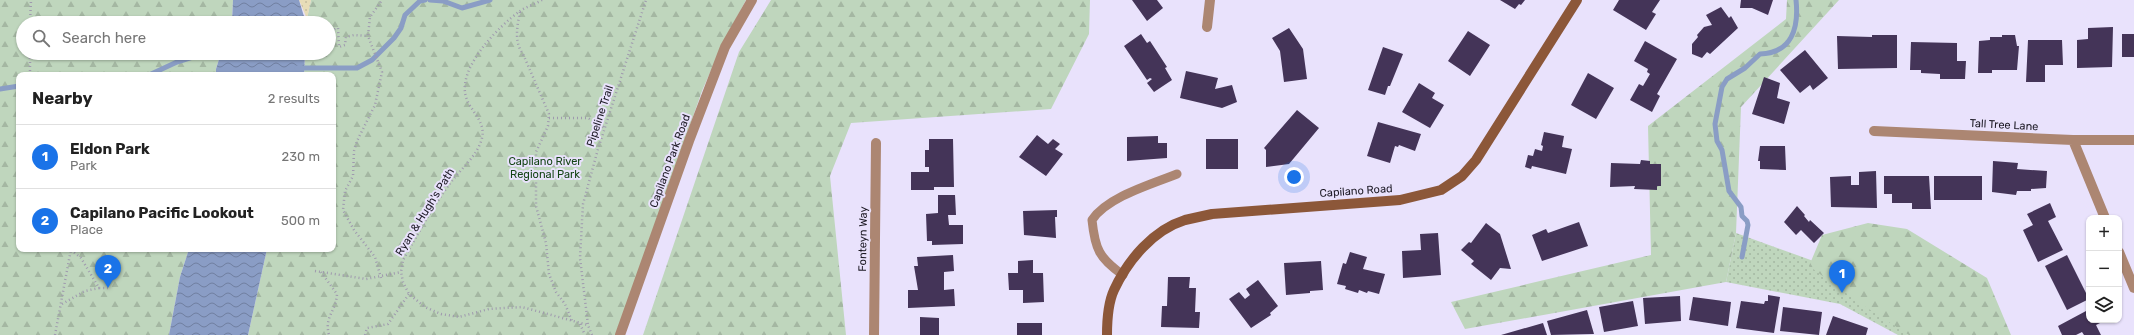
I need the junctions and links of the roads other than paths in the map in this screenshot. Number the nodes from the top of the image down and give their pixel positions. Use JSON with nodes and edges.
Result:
{"nodes":[{"id":1,"x":752,"y":0,"type":"edge"},
{"id":2,"x":1210,"y":0,"type":"edge"},
{"id":3,"x":1577,"y":0,"type":"edge"},
{"id":4,"x":1207,"y":27,"type":"dead end"},
{"id":5,"x":1874,"y":131,"type":"dead end"},
{"id":6,"x":2073,"y":140,"type":"junction"},
{"id":7,"x":2134,"y":140,"type":"edge"},
{"id":8,"x":876,"y":143,"type":"dead end"},
{"id":9,"x":1177,"y":174,"type":"dead end"},
{"id":10,"x":2104,"y":215,"type":"edge"},
{"id":11,"x":2122,"y":259,"type":"edge"},
{"id":12,"x":1123,"y":275,"type":"junction"},
{"id":13,"x":2134,"y":288,"type":"edge"},
{"id":14,"x":620,"y":335,"type":"edge"},
{"id":15,"x":874,"y":335,"type":"edge"},
{"id":16,"x":1107,"y":335,"type":"edge"}],
"edges":[{"from":1,"to":14,"type":"street","name":"Capilano Park Road"},
{"from":2,"to":4,"type":"street"},
{"from":3,"to":12,"type":"main road","name":"Capilano Road"},
{"from":5,"to":6,"type":"street","name":"Tall Tree Lane"},
{"from":6,"to":7,"type":"street","name":"Tall Tree Lane"},
{"from":6,"to":10,"type":"street"},
{"from":8,"to":15,"type":"street","name":"Fonteyn Way"},
{"from":9,"to":12,"type":"lane"},
{"from":11,"to":13,"type":"street"},
{"from":12,"to":16,"type":"main road","name":"Capilano Road"}]}
